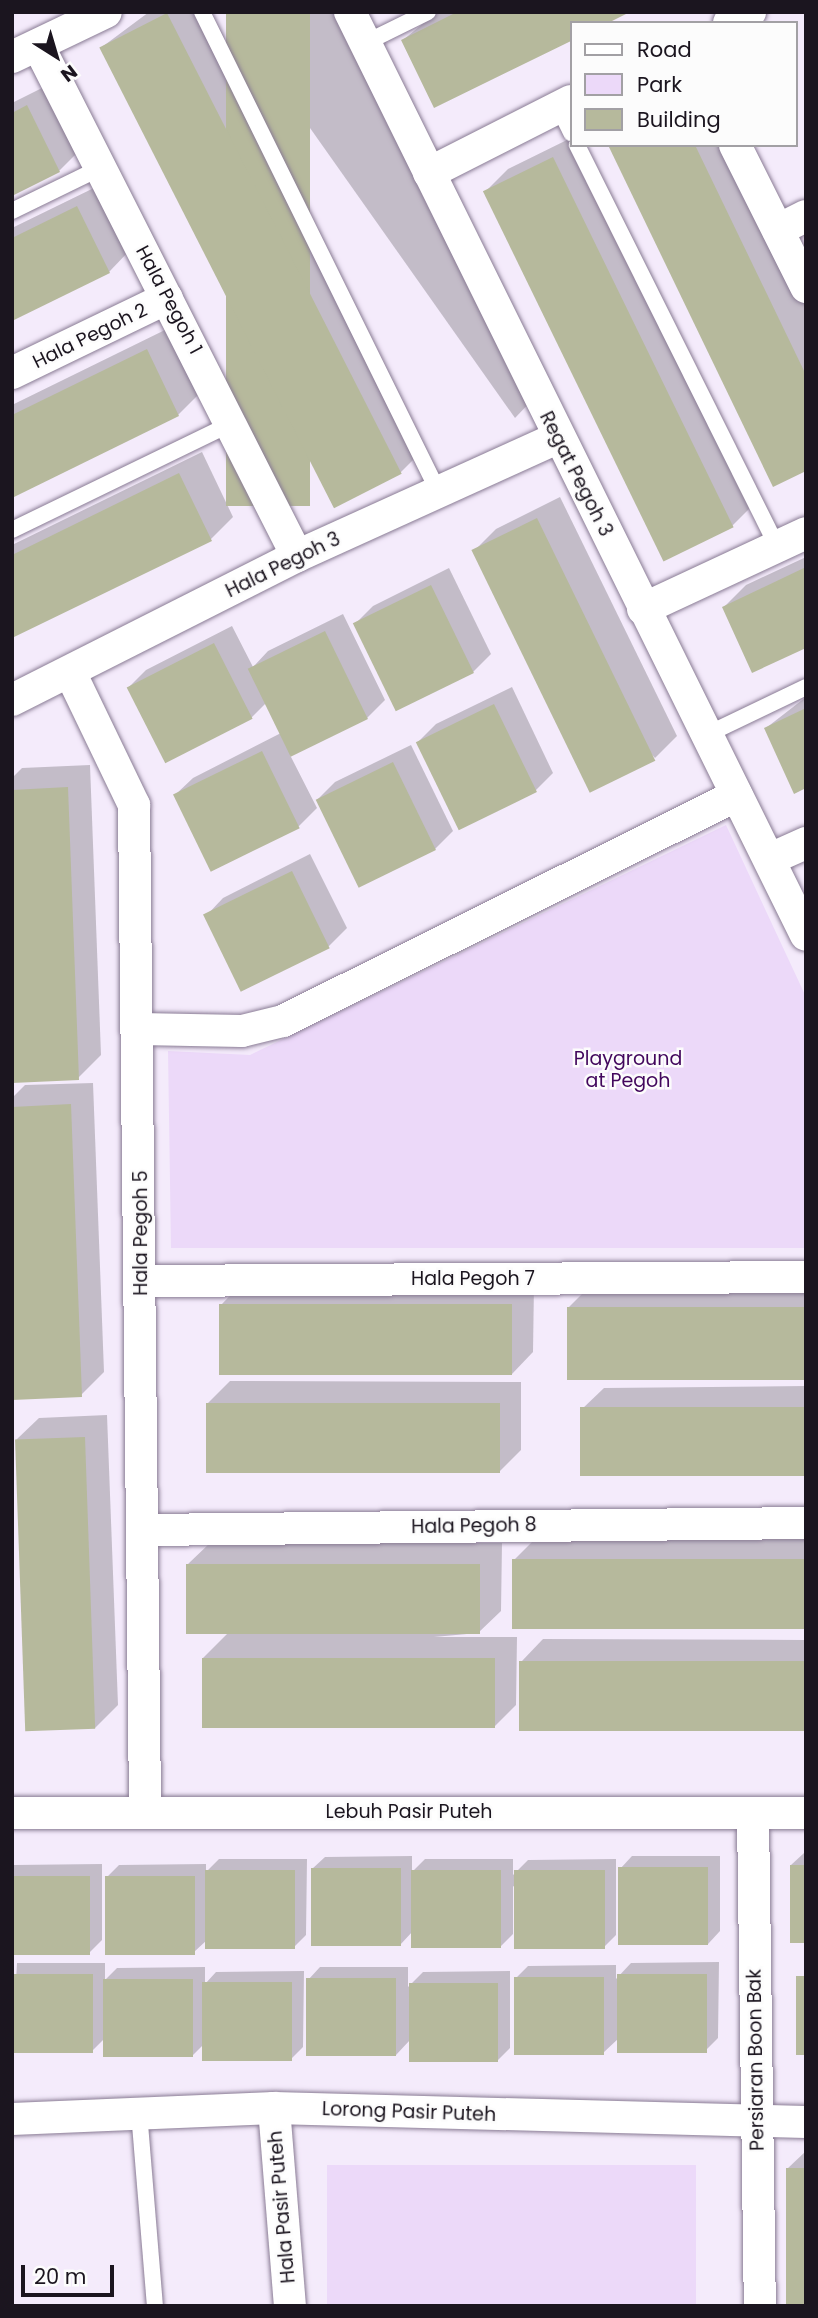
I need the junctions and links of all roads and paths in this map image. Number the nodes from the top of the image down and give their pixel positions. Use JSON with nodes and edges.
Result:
{"nodes":[{"id":1,"x":106,"y":12,"type":"edge"},
{"id":2,"x":202,"y":12,"type":"edge"},
{"id":3,"x":350,"y":12,"type":"edge"},
{"id":4,"x":428,"y":12,"type":"edge"},
{"id":5,"x":750,"y":12,"type":"edge"},
{"id":6,"x":733,"y":21,"type":"edge"},
{"id":7,"x":365,"y":43,"type":"junction"},
{"id":8,"x":25,"y":51,"type":"edge"},
{"id":9,"x":567,"y":114,"type":"edge"},
{"id":10,"x":579,"y":147,"type":"edge"},
{"id":11,"x":736,"y":147,"type":"edge"},
{"id":12,"x":100,"y":168,"type":"junction"},
{"id":13,"x":429,"y":173,"type":"junction"},
{"id":14,"x":12,"y":211,"type":"edge"},
{"id":15,"x":806,"y":216,"type":"edge"},
{"id":16,"x":778,"y":230,"type":"junction"},
{"id":17,"x":806,"y":287,"type":"edge"},
{"id":18,"x":167,"y":298,"type":"junction"},
{"id":19,"x":12,"y":373,"type":"edge"},
{"id":20,"x":234,"y":422,"type":"junction"},
{"id":21,"x":557,"y":438,"type":"junction"},
{"id":22,"x":438,"y":491,"type":"junction"},
{"id":23,"x":12,"y":530,"type":"edge"},
{"id":24,"x":806,"y":533,"type":"edge"},
{"id":25,"x":777,"y":547,"type":"junction"},
{"id":26,"x":297,"y":556,"type":"junction"},
{"id":27,"x":643,"y":609,"type":"junction"},
{"id":28,"x":70,"y":672,"type":"junction"},
{"id":29,"x":806,"y":687,"type":"edge"},
{"id":30,"x":12,"y":700,"type":"edge"},
{"id":31,"x":706,"y":735,"type":"junction"},
{"id":32,"x":737,"y":795,"type":"junction"},
{"id":33,"x":806,"y":843,"type":"edge"},
{"id":34,"x":770,"y":859,"type":"junction"},
{"id":35,"x":806,"y":935,"type":"edge"},
{"id":36,"x":140,"y":1029,"type":"junction"},
{"id":37,"x":806,"y":1277,"type":"edge"},
{"id":38,"x":141,"y":1281,"type":"junction"},
{"id":39,"x":806,"y":1523,"type":"edge"},
{"id":40,"x":142,"y":1530,"type":"junction"},
{"id":41,"x":145,"y":1810,"type":"junction"},
{"id":42,"x":12,"y":1813,"type":"edge"},
{"id":43,"x":806,"y":1813,"type":"edge"},
{"id":44,"x":752,"y":1815,"type":"junction"},
{"id":45,"x":274,"y":2108,"type":"junction"},
{"id":46,"x":139,"y":2112,"type":"junction"},
{"id":47,"x":12,"y":2119,"type":"edge"},
{"id":48,"x":757,"y":2122,"type":"junction"},
{"id":49,"x":806,"y":2122,"type":"edge"},
{"id":50,"x":155,"y":2306,"type":"edge"},
{"id":51,"x":290,"y":2306,"type":"edge"},
{"id":52,"x":760,"y":2306,"type":"edge"}],
"edges":[{"from":1,"to":8,"type":"street"},
{"from":2,"to":22,"type":"lane"},
{"from":3,"to":7,"type":"street","name":"Regat Pegoh 3"},
{"from":4,"to":7,"type":"lane"},
{"from":5,"to":6,"type":"street"},
{"from":7,"to":13,"type":"street","name":"Regat Pegoh 3"},
{"from":8,"to":12,"type":"street","name":"Hala Pegoh 1"},
{"from":9,"to":13,"type":"street"},
{"from":10,"to":25,"type":"lane"},
{"from":11,"to":16,"type":"street"},
{"from":12,"to":14,"type":"lane"},
{"from":12,"to":18,"type":"street","name":"Hala Pegoh 1"},
{"from":13,"to":21,"type":"street","name":"Regat Pegoh 3"},
{"from":15,"to":16,"type":"street"},
{"from":16,"to":17,"type":"street"},
{"from":18,"to":19,"type":"street","name":"Hala Pegoh 2"},
{"from":18,"to":20,"type":"street","name":"Hala Pegoh 1"},
{"from":20,"to":23,"type":"lane"},
{"from":20,"to":26,"type":"street","name":"Hala Pegoh 1"},
{"from":21,"to":22,"type":"street","name":"Hala Pegoh 3"},
{"from":21,"to":27,"type":"street","name":"Regat Pegoh 3"},
{"from":22,"to":26,"type":"street","name":"Hala Pegoh 3"},
{"from":24,"to":25,"type":"street"},
{"from":25,"to":27,"type":"street"},
{"from":26,"to":28,"type":"street","name":"Hala Pegoh 3"},
{"from":27,"to":31,"type":"street","name":"Regat Pegoh 3"},
{"from":28,"to":30,"type":"street","name":"Hala Pegoh 3"},
{"from":28,"to":36,"type":"street","name":"Hala Pegoh 5"},
{"from":29,"to":31,"type":"lane"},
{"from":31,"to":32,"type":"street","name":"Regat Pegoh 3"},
{"from":32,"to":34,"type":"street","name":"Regat Pegoh 3"},
{"from":32,"to":36,"type":"street"},
{"from":33,"to":34,"type":"street"},
{"from":34,"to":35,"type":"street","name":"Regat Pegoh 3"},
{"from":36,"to":38,"type":"street","name":"Hala Pegoh 5"},
{"from":37,"to":38,"type":"street","name":"Hala Pegoh 7"},
{"from":38,"to":40,"type":"street","name":"Hala Pegoh 5"},
{"from":39,"to":40,"type":"street","name":"Hala Pegoh 8"},
{"from":40,"to":41,"type":"street","name":"Hala Pegoh 5"},
{"from":41,"to":42,"type":"street","name":"Lebuh Pasir Puteh"},
{"from":41,"to":44,"type":"street","name":"Lebuh Pasir Puteh"},
{"from":43,"to":44,"type":"street","name":"Lebuh Pasir Puteh"},
{"from":44,"to":48,"type":"street","name":"Persiaran Boon Bak"},
{"from":45,"to":46,"type":"street","name":"Lorong Pasir Puteh"},
{"from":45,"to":48,"type":"street","name":"Lorong Pasir Puteh"},
{"from":45,"to":51,"type":"street","name":"Hala Pasir Puteh"},
{"from":46,"to":47,"type":"street","name":"Lorong Pasir Puteh"},
{"from":46,"to":50,"type":"lane"},
{"from":48,"to":49,"type":"street","name":"Lorong Pasir Puteh"},
{"from":48,"to":52,"type":"street","name":"Persiaran Boon Bak"}]}
